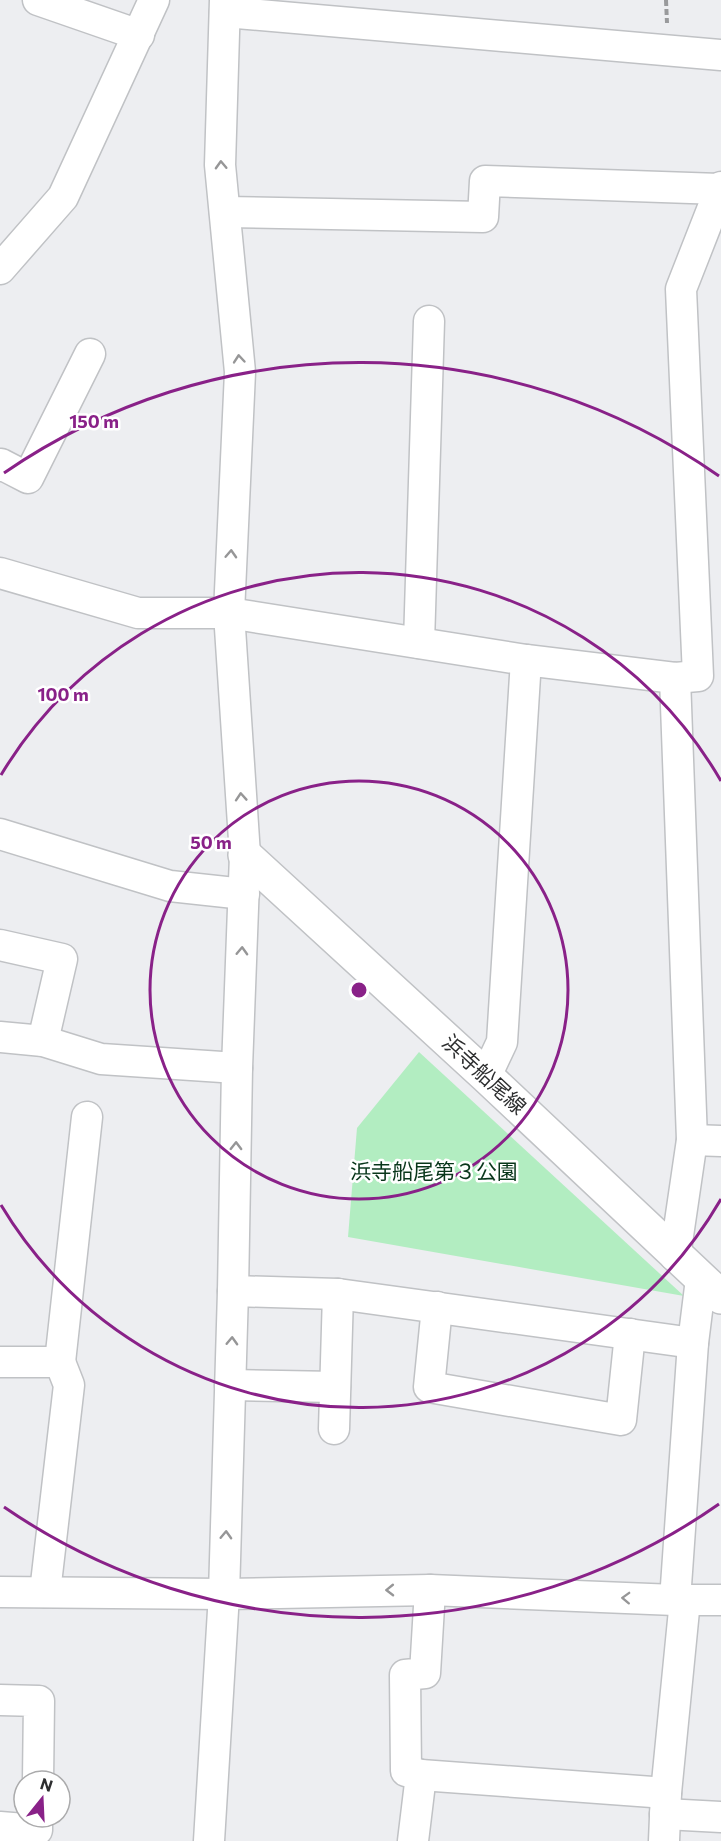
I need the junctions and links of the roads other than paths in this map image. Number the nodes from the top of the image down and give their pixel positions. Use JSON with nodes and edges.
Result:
{"nodes":[{"id":1,"x":38,"y":0,"type":"edge"},
{"id":2,"x":154,"y":0,"type":"edge"},
{"id":3,"x":225,"y":6,"type":"edge"},
{"id":4,"x":138,"y":35,"type":"junction"},
{"id":5,"x":721,"y":55,"type":"edge"},
{"id":6,"x":721,"y":188,"type":"edge"},
{"id":7,"x":225,"y":212,"type":"junction"},
{"id":8,"x":0,"y":269,"type":"edge"},
{"id":9,"x":429,"y":321,"type":"dead end"},
{"id":10,"x":90,"y":354,"type":"dead end"},
{"id":11,"x":0,"y":466,"type":"edge"},
{"id":12,"x":0,"y":573,"type":"edge"},
{"id":13,"x":229,"y":613,"type":"junction"},
{"id":14,"x":419,"y":643,"type":"junction"},
{"id":15,"x":526,"y":660,"type":"junction"},
{"id":16,"x":675,"y":678,"type":"junction"},
{"id":17,"x":0,"y":834,"type":"edge"},
{"id":18,"x":246,"y":855,"type":"junction"},
{"id":19,"x":244,"y":894,"type":"junction"},
{"id":20,"x":0,"y":945,"type":"edge"},
{"id":21,"x":0,"y":1037,"type":"edge"},
{"id":22,"x":44,"y":1041,"type":"junction"},
{"id":23,"x":237,"y":1068,"type":"junction"},
{"id":24,"x":486,"y":1076,"type":"junction"},
{"id":25,"x":87,"y":1117,"type":"dead end"},
{"id":26,"x":692,"y":1140,"type":"junction"},
{"id":27,"x":721,"y":1141,"type":"edge"},
{"id":28,"x":675,"y":1256,"type":"junction"},
{"id":29,"x":711,"y":1288,"type":"edge"},
{"id":30,"x":233,"y":1291,"type":"junction"},
{"id":31,"x":338,"y":1294,"type":"junction"},
{"id":32,"x":437,"y":1307,"type":"junction"},
{"id":33,"x":630,"y":1334,"type":"junction"},
{"id":34,"x":693,"y":1343,"type":"junction"},
{"id":35,"x":0,"y":1362,"type":"edge"},
{"id":36,"x":60,"y":1362,"type":"junction"},
{"id":37,"x":230,"y":1386,"type":"junction"},
{"id":38,"x":335,"y":1388,"type":"junction"},
{"id":39,"x":334,"y":1429,"type":"dead end"},
{"id":40,"x":430,"y":1590,"type":"junction"},
{"id":41,"x":0,"y":1592,"type":"edge"},
{"id":42,"x":45,"y":1592,"type":"junction"},
{"id":43,"x":224,"y":1594,"type":"junction"},
{"id":44,"x":680,"y":1600,"type":"junction"},
{"id":45,"x":721,"y":1600,"type":"edge"},
{"id":46,"x":0,"y":1700,"type":"edge"},
{"id":47,"x":38,"y":1769,"type":"edge"},
{"id":48,"x":421,"y":1775,"type":"junction"},
{"id":49,"x":665,"y":1816,"type":"edge"},
{"id":50,"x":721,"y":1817,"type":"edge"},
{"id":51,"x":210,"y":1841,"type":"edge"},
{"id":52,"x":412,"y":1841,"type":"edge"}],
"edges":[{"from":1,"to":4,"type":"street"},
{"from":2,"to":4,"type":"street"},
{"from":3,"to":5,"type":"street"},
{"from":7,"to":3,"type":"street","one_way":true},
{"from":4,"to":8,"type":"street"},
{"from":6,"to":7,"type":"street"},
{"from":6,"to":16,"type":"street"},
{"from":13,"to":7,"type":"street","one_way":true},
{"from":9,"to":14,"type":"street"},
{"from":10,"to":11,"type":"street"},
{"from":12,"to":13,"type":"street"},
{"from":13,"to":14,"type":"street"},
{"from":18,"to":13,"type":"street","one_way":true},
{"from":14,"to":15,"type":"street"},
{"from":15,"to":16,"type":"street"},
{"from":15,"to":24,"type":"street"},
{"from":16,"to":26,"type":"street"},
{"from":17,"to":19,"type":"street"},
{"from":18,"to":19,"type":"street"},
{"from":18,"to":24,"type":"street","name":"浜寺船尾線"},
{"from":23,"to":19,"type":"street","one_way":true},
{"from":20,"to":22,"type":"street"},
{"from":21,"to":22,"type":"street"},
{"from":22,"to":23,"type":"street"},
{"from":30,"to":23,"type":"street","one_way":true},
{"from":24,"to":28,"type":"street","name":"浜寺船尾線"},
{"from":25,"to":36,"type":"street"},
{"from":26,"to":27,"type":"street"},
{"from":26,"to":28,"type":"street"},
{"from":28,"to":29,"type":"street","name":"浜寺船尾線"},
{"from":29,"to":34,"type":"street"},
{"from":30,"to":31,"type":"street"},
{"from":37,"to":30,"type":"street","one_way":true},
{"from":31,"to":32,"type":"street"},
{"from":31,"to":38,"type":"street"},
{"from":32,"to":33,"type":"street"},
{"from":32,"to":33,"type":"street"},
{"from":33,"to":34,"type":"street"},
{"from":34,"to":44,"type":"street"},
{"from":35,"to":36,"type":"street"},
{"from":36,"to":42,"type":"street"},
{"from":37,"to":38,"type":"street"},
{"from":43,"to":37,"type":"street","one_way":true},
{"from":38,"to":39,"type":"street"},
{"from":40,"to":43,"type":"street","one_way":true},
{"from":44,"to":40,"type":"street","one_way":true},
{"from":40,"to":48,"type":"street"},
{"from":41,"to":42,"type":"street"},
{"from":42,"to":43,"type":"street"},
{"from":43,"to":51,"type":"street"},
{"from":44,"to":45,"type":"street"},
{"from":44,"to":49,"type":"street"},
{"from":46,"to":47,"type":"street"},
{"from":48,"to":49,"type":"street"},
{"from":48,"to":52,"type":"street"},
{"from":49,"to":50,"type":"street"}]}
